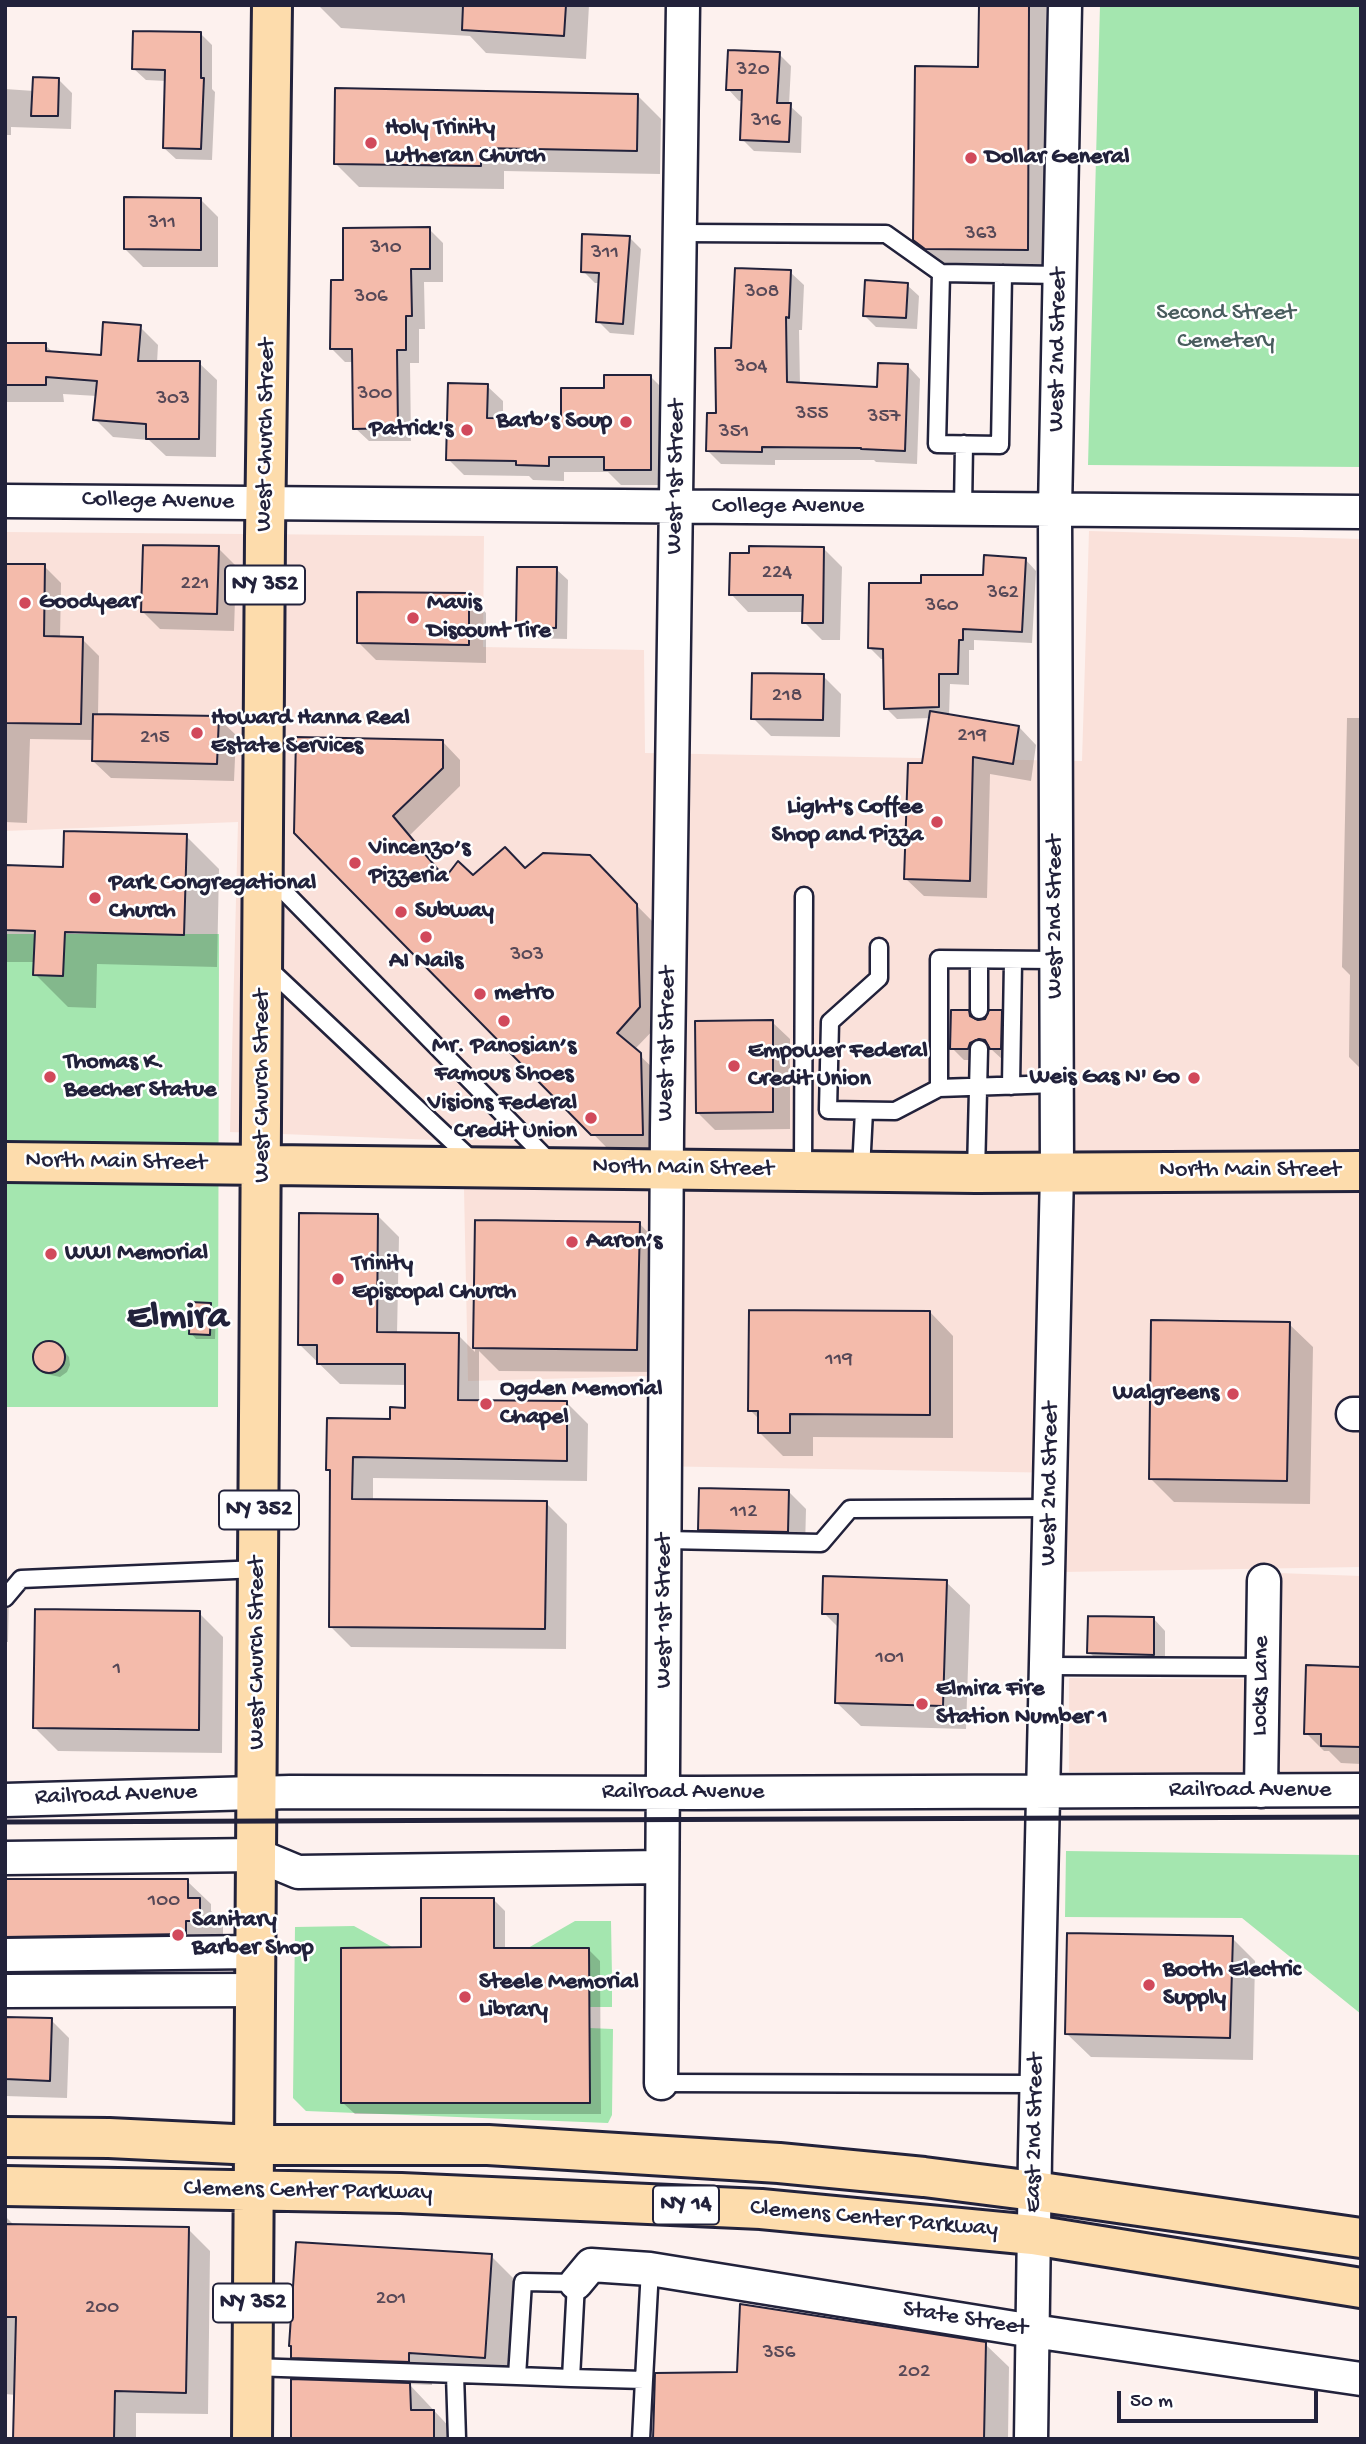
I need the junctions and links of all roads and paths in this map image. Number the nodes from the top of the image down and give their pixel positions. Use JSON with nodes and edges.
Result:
{"nodes":[{"id":1,"x":272,"y":5,"type":"edge"},
{"id":2,"x":683,"y":5,"type":"edge"},
{"id":3,"x":1065,"y":5,"type":"edge"},
{"id":4,"x":681,"y":233,"type":"junction"},
{"id":5,"x":941,"y":273,"type":"junction"},
{"id":6,"x":1003,"y":274,"type":"junction"},
{"id":7,"x":1060,"y":275,"type":"junction"},
{"id":8,"x":964,"y":444,"type":"junction"},
{"id":9,"x":5,"y":501,"type":"edge"},
{"id":10,"x":266,"y":503,"type":"junction"},
{"id":11,"x":677,"y":507,"type":"junction"},
{"id":12,"x":963,"y":509,"type":"junction"},
{"id":13,"x":1055,"y":510,"type":"junction"},
{"id":14,"x":1361,"y":512,"type":"edge"},
{"id":15,"x":264,"y":870,"type":"junction"},
{"id":16,"x":804,"y":896,"type":"dead end"},
{"id":17,"x":880,"y":947,"type":"dead end"},
{"id":18,"x":979,"y":960,"type":"junction"},
{"id":19,"x":1056,"y":960,"type":"junction"},
{"id":20,"x":1013,"y":961,"type":"junction"},
{"id":21,"x":263,"y":964,"type":"junction"},
{"id":22,"x":979,"y":1010,"type":"dead end"},
{"id":23,"x":979,"y":1049,"type":"dead end"},
{"id":24,"x":1056,"y":1084,"type":"junction"},
{"id":25,"x":978,"y":1086,"type":"junction"},
{"id":26,"x":1011,"y":1086,"type":"junction"},
{"id":27,"x":939,"y":1087,"type":"junction"},
{"id":28,"x":863,"y":1111,"type":"junction"},
{"id":29,"x":5,"y":1162,"type":"edge"},
{"id":30,"x":262,"y":1165,"type":"junction"},
{"id":31,"x":480,"y":1167,"type":"junction"},
{"id":32,"x":556,"y":1168,"type":"junction"},
{"id":33,"x":667,"y":1169,"type":"junction"},
{"id":34,"x":803,"y":1170,"type":"junction"},
{"id":35,"x":861,"y":1170,"type":"junction"},
{"id":36,"x":1361,"y":1171,"type":"edge"},
{"id":37,"x":1058,"y":1172,"type":"junction"},
{"id":38,"x":976,"y":1173,"type":"junction"},
{"id":39,"x":1050,"y":1508,"type":"junction"},
{"id":40,"x":665,"y":1540,"type":"junction"},
{"id":41,"x":259,"y":1569,"type":"junction"},
{"id":42,"x":1264,"y":1581,"type":"dead end"},
{"id":43,"x":5,"y":1598,"type":"edge"},
{"id":44,"x":1047,"y":1666,"type":"junction"},
{"id":45,"x":1263,"y":1667,"type":"junction"},
{"id":46,"x":1361,"y":1790,"type":"edge"},
{"id":47,"x":1261,"y":1791,"type":"junction"},
{"id":48,"x":257,"y":1792,"type":"junction"},
{"id":49,"x":1044,"y":1792,"type":"junction"},
{"id":50,"x":664,"y":1793,"type":"junction"},
{"id":51,"x":5,"y":1800,"type":"edge"},
{"id":52,"x":1042,"y":1828,"type":"joint"},
{"id":53,"x":257,"y":1855,"type":"junction"},
{"id":54,"x":5,"y":1858,"type":"edge"},
{"id":55,"x":662,"y":1867,"type":"junction"},
{"id":56,"x":256,"y":1952,"type":"junction"},
{"id":57,"x":5,"y":1955,"type":"edge"},
{"id":58,"x":256,"y":1990,"type":"junction"},
{"id":59,"x":5,"y":1991,"type":"edge"},
{"id":60,"x":661,"y":2083,"type":"joint"},
{"id":61,"x":1037,"y":2084,"type":"junction"},
{"id":62,"x":5,"y":2137,"type":"edge"},
{"id":63,"x":254,"y":2167,"type":"junction"},
{"id":64,"x":5,"y":2186,"type":"edge"},
{"id":65,"x":1034,"y":2191,"type":"junction"},
{"id":66,"x":1033,"y":2235,"type":"junction"},
{"id":67,"x":1361,"y":2238,"type":"edge"},
{"id":68,"x":650,"y":2269,"type":"junction"},
{"id":69,"x":576,"y":2283,"type":"junction"},
{"id":70,"x":1361,"y":2288,"type":"edge"},
{"id":71,"x":1033,"y":2331,"type":"junction"},
{"id":72,"x":252,"y":2367,"type":"junction"},
{"id":73,"x":455,"y":2374,"type":"junction"},
{"id":74,"x":517,"y":2376,"type":"junction"},
{"id":75,"x":571,"y":2378,"type":"junction"},
{"id":76,"x":1361,"y":2379,"type":"edge"},
{"id":77,"x":644,"y":2381,"type":"junction"},
{"id":78,"x":252,"y":2439,"type":"edge"},
{"id":79,"x":457,"y":2439,"type":"edge"},
{"id":80,"x":641,"y":2439,"type":"edge"},
{"id":81,"x":1031,"y":2439,"type":"edge"}],
"edges":[{"from":1,"to":10,"type":"main road","name":"West Church Street","number":"NY 352"},
{"from":2,"to":4,"type":"street","name":"West 1st Street"},
{"from":3,"to":7,"type":"street","name":"West 2nd Street"},
{"from":4,"to":5,"type":"lane"},
{"from":4,"to":11,"type":"street","name":"West 1st Street"},
{"from":5,"to":6,"type":"lane"},
{"from":5,"to":8,"type":"lane"},
{"from":6,"to":7,"type":"lane"},
{"from":6,"to":8,"type":"lane"},
{"from":7,"to":13,"type":"street","name":"West 2nd Street"},
{"from":8,"to":12,"type":"lane"},
{"from":9,"to":10,"type":"street","name":"College Avenue"},
{"from":10,"to":11,"type":"street","name":"College Avenue"},
{"from":10,"to":15,"type":"main road","name":"West Church Street","number":"NY 352"},
{"from":11,"to":12,"type":"street","name":"College Avenue"},
{"from":11,"to":33,"type":"street","name":"West 1st Street"},
{"from":12,"to":13,"type":"street","name":"College Avenue"},
{"from":13,"to":14,"type":"street","name":"College Avenue"},
{"from":13,"to":19,"type":"street","name":"West 2nd Street"},
{"from":15,"to":21,"type":"main road","name":"West Church Street","number":"NY 352"},
{"from":15,"to":32,"type":"lane"},
{"from":16,"to":34,"type":"lane"},
{"from":17,"to":28,"type":"lane"},
{"from":18,"to":20,"type":"lane"},
{"from":18,"to":22,"type":"lane"},
{"from":18,"to":27,"type":"lane"},
{"from":19,"to":20,"type":"lane"},
{"from":19,"to":24,"type":"street","name":"West 2nd Street"},
{"from":20,"to":26,"type":"lane"},
{"from":21,"to":30,"type":"main road","name":"West Church Street","number":"NY 352"},
{"from":21,"to":31,"type":"lane"},
{"from":23,"to":25,"type":"lane"},
{"from":24,"to":26,"type":"lane"},
{"from":24,"to":37,"type":"street","name":"West 2nd Street"},
{"from":25,"to":26,"type":"lane"},
{"from":25,"to":27,"type":"lane"},
{"from":25,"to":38,"type":"lane"},
{"from":27,"to":28,"type":"lane"},
{"from":28,"to":35,"type":"lane"},
{"from":29,"to":30,"type":"main road","name":"North Main Street"},
{"from":30,"to":31,"type":"main road","name":"North Main Street"},
{"from":30,"to":41,"type":"main road","name":"West Church Street","number":"NY 352"},
{"from":31,"to":32,"type":"main road","name":"North Main Street"},
{"from":32,"to":33,"type":"main road","name":"North Main Street"},
{"from":33,"to":34,"type":"main road","name":"North Main Street"},
{"from":33,"to":40,"type":"street","name":"West 1st Street"},
{"from":34,"to":35,"type":"main road","name":"North Main Street"},
{"from":35,"to":38,"type":"main road","name":"North Main Street"},
{"from":36,"to":37,"type":"main road","name":"North Main Street"},
{"from":37,"to":38,"type":"main road","name":"North Main Street"},
{"from":37,"to":39,"type":"street","name":"West 2nd Street"},
{"from":39,"to":40,"type":"lane"},
{"from":39,"to":44,"type":"street","name":"West 2nd Street"},
{"from":40,"to":50,"type":"street","name":"West 1st Street"},
{"from":41,"to":43,"type":"lane"},
{"from":41,"to":48,"type":"main road","name":"West Church Street","number":"NY 352"},
{"from":42,"to":45,"type":"street","name":"Locks Lane"},
{"from":44,"to":45,"type":"lane"},
{"from":44,"to":49,"type":"street","name":"West 2nd Street"},
{"from":45,"to":47,"type":"street","name":"Locks Lane"},
{"from":46,"to":47,"type":"street","name":"Railroad Avenue"},
{"from":47,"to":49,"type":"street","name":"Railroad Avenue"},
{"from":48,"to":50,"type":"street","name":"Railroad Avenue"},
{"from":48,"to":51,"type":"street","name":"Railroad Avenue"},
{"from":48,"to":53,"type":"main road","name":"West Church Street","number":"NY 352"},
{"from":49,"to":50,"type":"street","name":"Railroad Avenue"},
{"from":49,"to":52,"type":"street","name":"West 2nd Street"},
{"from":50,"to":55,"type":"street","name":"West 1st Street"},
{"from":52,"to":61,"type":"street","name":"East 2nd Street"},
{"from":53,"to":54,"type":"street"},
{"from":53,"to":55,"type":"street"},
{"from":53,"to":56,"type":"main road","name":"West Church Street","number":"NY 352"},
{"from":55,"to":60,"type":"street","name":"West 1st Street"},
{"from":56,"to":57,"type":"street"},
{"from":56,"to":58,"type":"main road","name":"West Church Street","number":"NY 352"},
{"from":58,"to":59,"type":"street"},
{"from":58,"to":63,"type":"main road","name":"West Church Street","number":"NY 352"},
{"from":60,"to":61,"type":"lane"},
{"from":61,"to":65,"type":"street","name":"East 2nd Street"},
{"from":62,"to":63,"type":"main road","name":"Clemens Center Parkway","number":"NY 14"},
{"from":63,"to":64,"type":"main road","name":"Clemens Center Parkway","number":"NY 14"},
{"from":63,"to":65,"type":"main road","name":"Clemens Center Parkway","number":"NY 14"},
{"from":63,"to":66,"type":"main road","name":"Clemens Center Parkway","number":"NY 14"},
{"from":63,"to":72,"type":"main road","number":"NY 352"},
{"from":65,"to":66,"type":"street","name":"East 2nd Street"},
{"from":65,"to":67,"type":"main road","name":"Clemens Center Parkway","number":"NY 14"},
{"from":66,"to":70,"type":"main road","name":"Clemens Center Parkway","number":"NY 14"},
{"from":66,"to":71,"type":"street","name":"East 2nd Street"},
{"from":68,"to":69,"type":"street","name":"State Street"},
{"from":68,"to":71,"type":"street","name":"State Street"},
{"from":68,"to":77,"type":"lane"},
{"from":69,"to":74,"type":"lane"},
{"from":69,"to":75,"type":"lane"},
{"from":71,"to":76,"type":"street","name":"State Street"},
{"from":71,"to":81,"type":"street","name":"East 2nd Street"},
{"from":72,"to":73,"type":"lane"},
{"from":72,"to":78,"type":"main road","number":"NY 352"},
{"from":73,"to":74,"type":"lane"},
{"from":73,"to":79,"type":"lane"},
{"from":74,"to":75,"type":"lane"},
{"from":75,"to":77,"type":"lane"},
{"from":77,"to":80,"type":"lane"}]}
